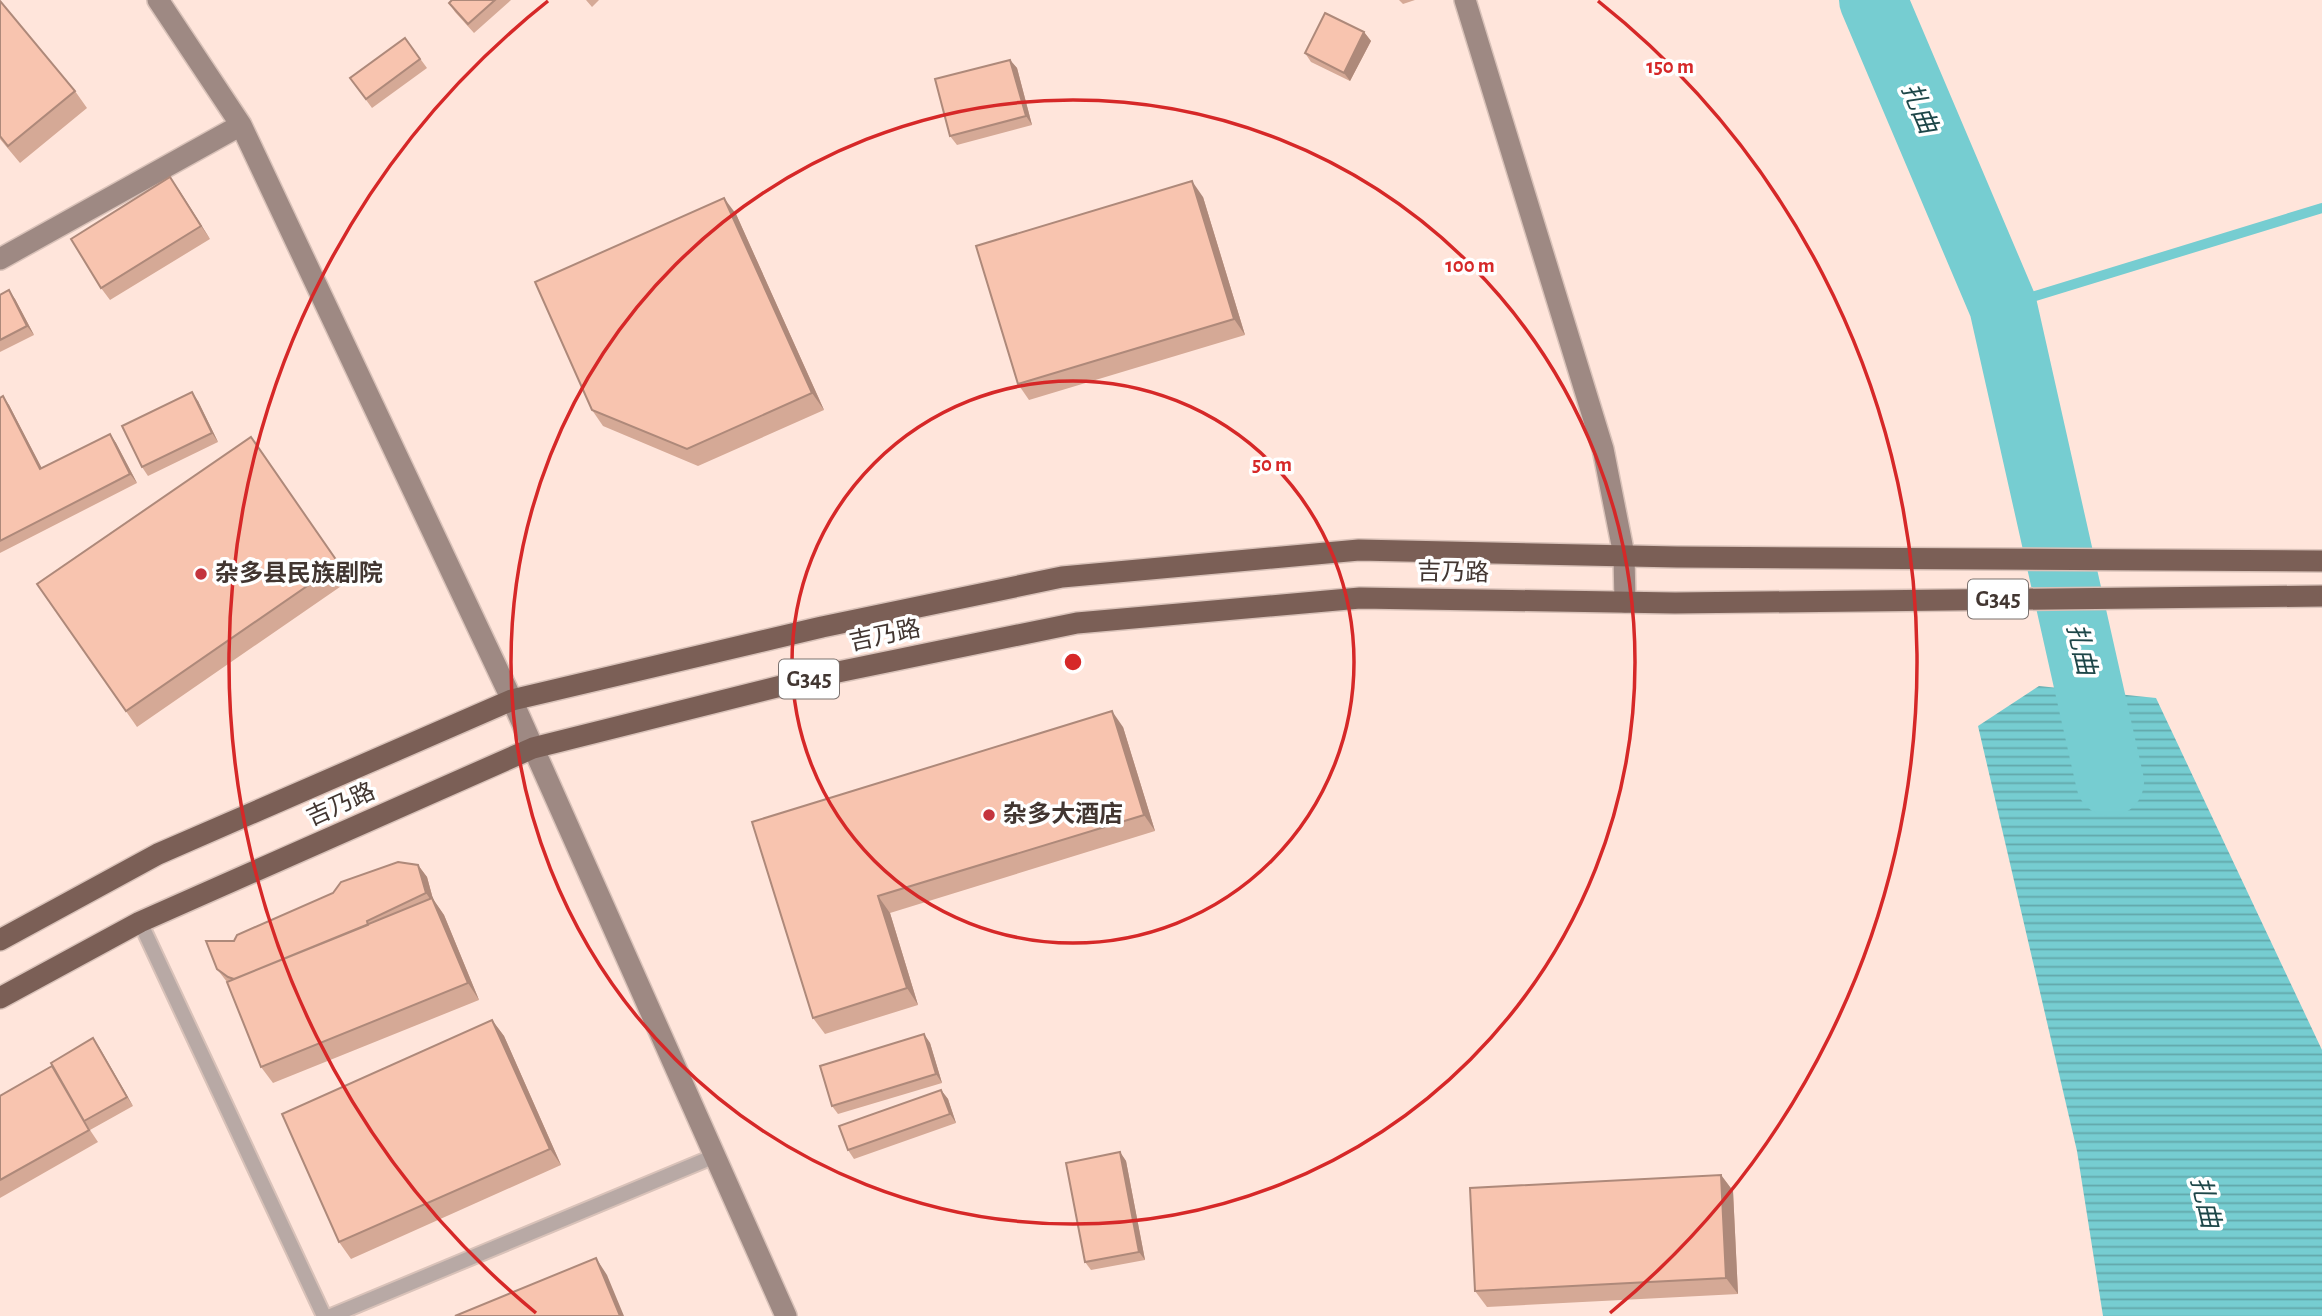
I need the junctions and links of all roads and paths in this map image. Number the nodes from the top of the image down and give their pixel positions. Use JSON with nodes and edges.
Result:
{"nodes":[{"id":1,"x":158,"y":0,"type":"edge"},
{"id":2,"x":1465,"y":0,"type":"edge"},
{"id":3,"x":241,"y":125,"type":"junction"},
{"id":4,"x":0,"y":259,"type":"edge"},
{"id":5,"x":1624,"y":555,"type":"junction"},
{"id":6,"x":2322,"y":561,"type":"edge"},
{"id":7,"x":2322,"y":596,"type":"edge"},
{"id":8,"x":1625,"y":602,"type":"junction"},
{"id":9,"x":512,"y":700,"type":"junction"},
{"id":10,"x":533,"y":748,"type":"junction"},
{"id":11,"x":140,"y":922,"type":"junction"},
{"id":12,"x":0,"y":940,"type":"edge"},
{"id":13,"x":0,"y":998,"type":"edge"},
{"id":14,"x":715,"y":1156,"type":"junction"},
{"id":15,"x":324,"y":1316,"type":"edge"},
{"id":16,"x":331,"y":1316,"type":"edge"},
{"id":17,"x":786,"y":1316,"type":"edge"}],
"edges":[{"from":1,"to":3,"type":"main road"},
{"from":2,"to":5,"type":"main road"},
{"from":3,"to":4,"type":"main road"},
{"from":3,"to":9,"type":"main road"},
{"from":5,"to":6,"type":"highway","name":"吉乃路","number":"G345"},
{"from":5,"to":8,"type":"main road"},
{"from":5,"to":9,"type":"highway","name":"吉乃路","number":"G345"},
{"from":7,"to":8,"type":"highway","name":"吉乃路","number":"G345"},
{"from":8,"to":10,"type":"highway","name":"吉乃路","number":"G345"},
{"from":9,"to":10,"type":"main road"},
{"from":9,"to":12,"type":"highway","name":"吉乃路","number":"G345"},
{"from":10,"to":11,"type":"highway","name":"吉乃路","number":"G345"},
{"from":10,"to":14,"type":"main road"},
{"from":11,"to":13,"type":"highway","name":"吉乃路","number":"G345"},
{"from":11,"to":15,"type":"lane"},
{"from":14,"to":16,"type":"lane"},
{"from":14,"to":17,"type":"main road"}]}
